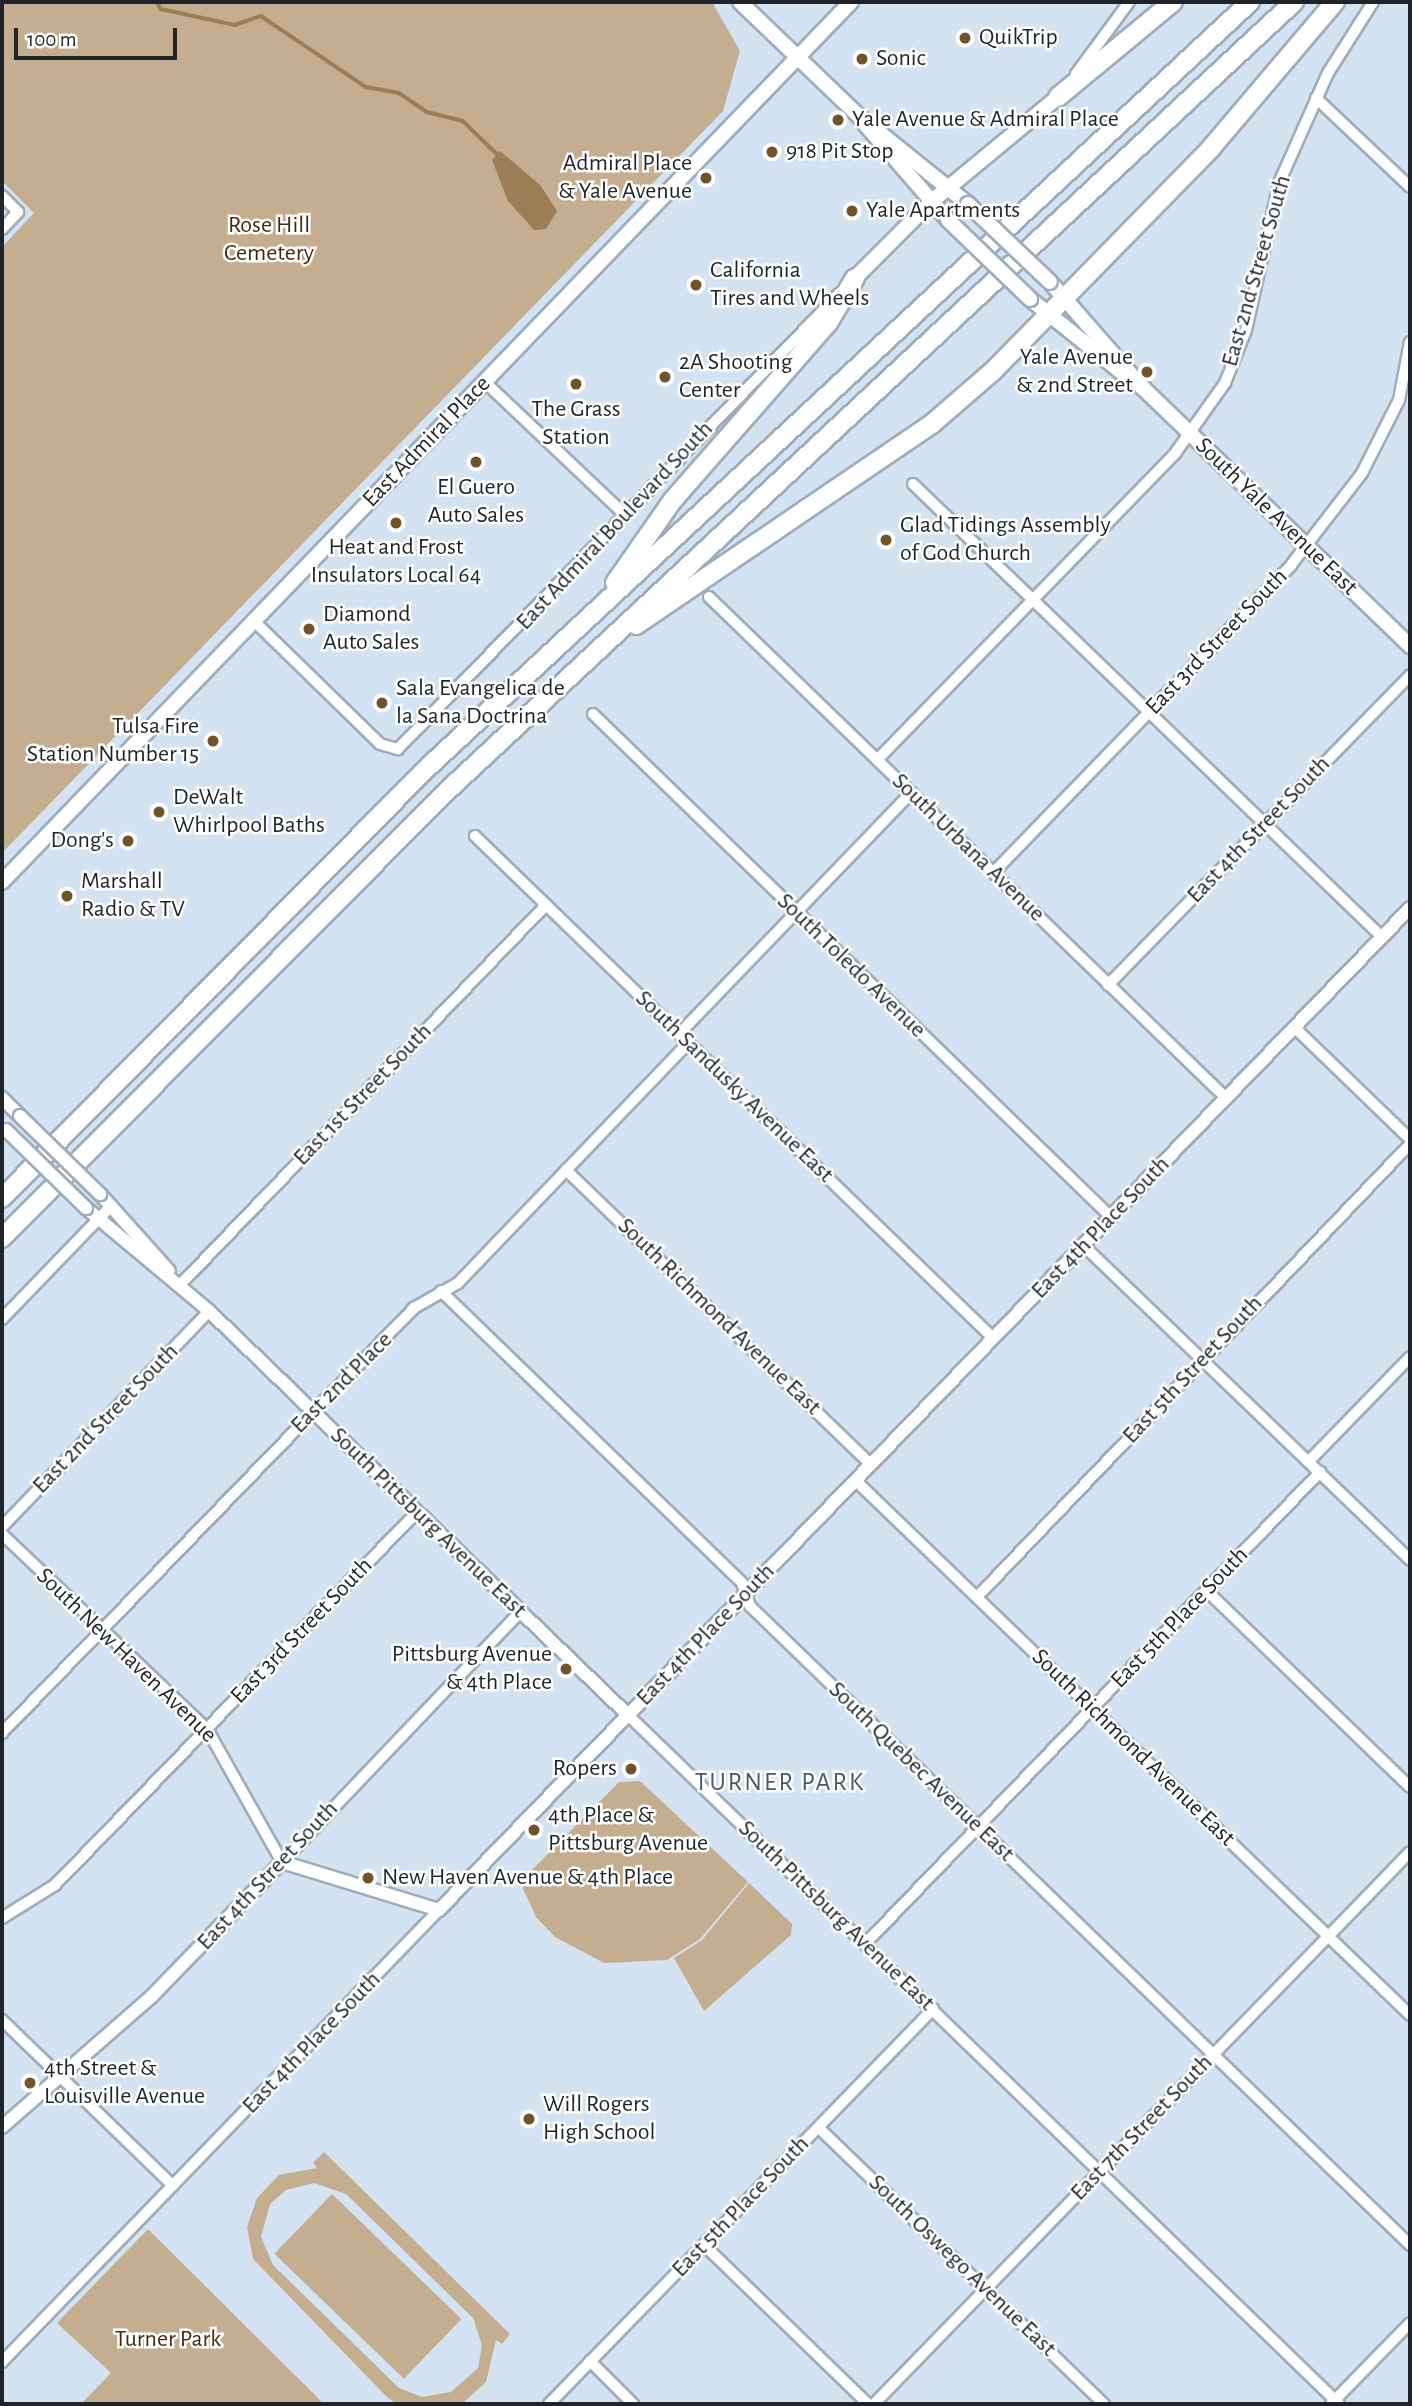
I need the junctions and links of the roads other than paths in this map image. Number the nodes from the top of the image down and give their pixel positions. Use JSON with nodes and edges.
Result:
{"nodes":[{"id":1,"x":740,"y":2,"type":"edge"},
{"id":2,"x":851,"y":2,"type":"edge"},
{"id":3,"x":1129,"y":2,"type":"edge"},
{"id":4,"x":1173,"y":2,"type":"edge"},
{"id":5,"x":1250,"y":2,"type":"edge"},
{"id":6,"x":1294,"y":2,"type":"edge"},
{"id":7,"x":1335,"y":2,"type":"edge"},
{"id":8,"x":1373,"y":2,"type":"edge"},
{"id":9,"x":798,"y":58,"type":"junction"},
{"id":10,"x":1058,"y":97,"type":"junction"},
{"id":11,"x":1316,"y":98,"type":"junction"},
{"id":12,"x":860,"y":117,"type":"junction"},
{"id":13,"x":950,"y":187,"type":"junction"},
{"id":14,"x":1410,"y":187,"type":"edge"},
{"id":15,"x":2,"y":196,"type":"edge"},
{"id":16,"x":931,"y":202,"type":"junction"},
{"id":17,"x":2,"y":229,"type":"edge"},
{"id":18,"x":855,"y":278,"type":"junction"},
{"id":19,"x":1068,"y":300,"type":"junction"},
{"id":20,"x":1050,"y":318,"type":"junction"},
{"id":21,"x":1410,"y":342,"type":"edge"},
{"id":22,"x":485,"y":382,"type":"junction"},
{"id":23,"x":1142,"y":387,"type":"junction"},
{"id":24,"x":1188,"y":433,"type":"junction"},
{"id":25,"x":913,"y":484,"type":"dead end"},
{"id":26,"x":625,"y":515,"type":"junction"},
{"id":27,"x":1305,"y":545,"type":"junction"},
{"id":28,"x":709,"y":597,"type":"dead end"},
{"id":29,"x":1034,"y":600,"type":"junction"},
{"id":30,"x":595,"y":611,"type":"junction"},
{"id":31,"x":254,"y":621,"type":"junction"},
{"id":32,"x":1410,"y":646,"type":"edge"},
{"id":33,"x":601,"y":647,"type":"junction"},
{"id":34,"x":1410,"y":675,"type":"edge"},
{"id":35,"x":1149,"y":711,"type":"junction"},
{"id":36,"x":593,"y":714,"type":"dead end"},
{"id":37,"x":877,"y":760,"type":"junction"},
{"id":38,"x":911,"y":793,"type":"junction"},
{"id":39,"x":1265,"y":825,"type":"junction"},
{"id":40,"x":475,"y":836,"type":"dead end"},
{"id":41,"x":993,"y":873,"type":"junction"},
{"id":42,"x":2,"y":882,"type":"edge"},
{"id":43,"x":546,"y":905,"type":"junction"},
{"id":44,"x":1410,"y":908,"type":"edge"},
{"id":45,"x":796,"y":912,"type":"junction"},
{"id":46,"x":1382,"y":937,"type":"junction"},
{"id":47,"x":1108,"y":985,"type":"junction"},
{"id":48,"x":1295,"y":1028,"type":"junction"},
{"id":49,"x":679,"y":1034,"type":"junction"},
{"id":50,"x":688,"y":1043,"type":"junction"},
{"id":51,"x":1227,"y":1099,"type":"junction"},
{"id":52,"x":4,"y":1104,"type":"edge"},
{"id":53,"x":4,"y":1128,"type":"edge"},
{"id":54,"x":1410,"y":1139,"type":"edge"},
{"id":55,"x":1410,"y":1144,"type":"edge"},
{"id":56,"x":566,"y":1170,"type":"junction"},
{"id":57,"x":2,"y":1198,"type":"edge"},
{"id":58,"x":112,"y":1205,"type":"junction"},
{"id":59,"x":1111,"y":1217,"type":"junction"},
{"id":60,"x":98,"y":1219,"type":"junction"},
{"id":61,"x":2,"y":1238,"type":"edge"},
{"id":62,"x":1084,"y":1246,"type":"junction"},
{"id":63,"x":180,"y":1285,"type":"junction"},
{"id":64,"x":441,"y":1291,"type":"junction"},
{"id":65,"x":209,"y":1311,"type":"junction"},
{"id":66,"x":2,"y":1319,"type":"edge"},
{"id":67,"x":993,"y":1338,"type":"junction"},
{"id":68,"x":1410,"y":1357,"type":"edge"},
{"id":69,"x":1203,"y":1360,"type":"junction"},
{"id":70,"x":314,"y":1413,"type":"junction"},
{"id":71,"x":1309,"y":1461,"type":"junction"},
{"id":72,"x":871,"y":1465,"type":"junction"},
{"id":73,"x":1320,"y":1472,"type":"junction"},
{"id":74,"x":856,"y":1481,"type":"junction"},
{"id":75,"x":417,"y":1512,"type":"junction"},
{"id":76,"x":2,"y":1527,"type":"edge"},
{"id":77,"x":2,"y":1534,"type":"edge"},
{"id":78,"x":1410,"y":1560,"type":"edge"},
{"id":79,"x":1207,"y":1591,"type":"junction"},
{"id":80,"x":746,"y":1594,"type":"junction"},
{"id":81,"x":977,"y":1597,"type":"junction"},
{"id":82,"x":521,"y":1611,"type":"junction"},
{"id":83,"x":102,"y":1630,"type":"junction"},
{"id":84,"x":1092,"y":1709,"type":"junction"},
{"id":85,"x":628,"y":1715,"type":"junction"},
{"id":86,"x":207,"y":1729,"type":"junction"},
{"id":87,"x":2,"y":1733,"type":"edge"},
{"id":88,"x":1410,"y":1787,"type":"edge"},
{"id":89,"x":977,"y":1827,"type":"junction"},
{"id":90,"x":1410,"y":1852,"type":"edge"},
{"id":91,"x":282,"y":1862,"type":"junction"},
{"id":92,"x":439,"y":1910,"type":"junction"},
{"id":93,"x":2,"y":1918,"type":"edge"},
{"id":94,"x":1329,"y":1936,"type":"junction"},
{"id":95,"x":865,"y":1944,"type":"junction"},
{"id":96,"x":933,"y":2009,"type":"junction"},
{"id":97,"x":1410,"y":2015,"type":"edge"},
{"id":98,"x":2,"y":2020,"type":"edge"},
{"id":99,"x":1214,"y":2054,"type":"junction"},
{"id":100,"x":58,"y":2073,"type":"junction"},
{"id":101,"x":2,"y":2127,"type":"edge"},
{"id":102,"x":819,"y":2128,"type":"junction"},
{"id":103,"x":1099,"y":2172,"type":"junction"},
{"id":104,"x":173,"y":2186,"type":"junction"},
{"id":105,"x":705,"y":2245,"type":"junction"},
{"id":106,"x":1410,"y":2245,"type":"edge"},
{"id":107,"x":986,"y":2289,"type":"junction"},
{"id":108,"x":1410,"y":2323,"type":"edge"},
{"id":109,"x":590,"y":2361,"type":"junction"},
{"id":110,"x":2,"y":2362,"type":"edge"},
{"id":111,"x":1335,"y":2403,"type":"edge"},
{"id":112,"x":549,"y":2404,"type":"edge"},
{"id":113,"x":633,"y":2404,"type":"edge"},
{"id":114,"x":871,"y":2404,"type":"edge"},
{"id":115,"x":1104,"y":2404,"type":"edge"}],
"edges":[{"from":1,"to":9,"type":"main road","name":"South Yale Avenue East"},
{"from":2,"to":9,"type":"main road","name":"East Admiral Place"},
{"from":3,"to":10,"type":"street","name":"East Admiral Boulevard South"},
{"from":4,"to":10,"type":"highway"},
{"from":5,"to":30,"type":"highway"},
{"from":6,"to":33,"type":"highway"},
{"from":7,"to":19,"type":"highway"},
{"from":8,"to":11,"type":"street","name":"East 2nd Street South"},
{"from":9,"to":12,"type":"main road","name":"South Yale Avenue East"},
{"from":9,"to":22,"type":"main road","name":"East Admiral Place"},
{"from":10,"to":13,"type":"main road","name":"East Admiral Boulevard South"},
{"from":11,"to":14,"type":"street"},
{"from":11,"to":24,"type":"street","name":"East 2nd Street South"},
{"from":12,"to":13,"type":"main road","name":"South Yale Avenue East"},
{"from":12,"to":16,"type":"main road","name":"South Yale Avenue East"},
{"from":13,"to":16,"type":"main road","name":"East Admiral Boulevard South"},
{"from":13,"to":19,"type":"main road","name":"South Yale Avenue East","bridge":true},
{"from":15,"to":17,"type":"street"},
{"from":16,"to":18,"type":"main road","name":"East Admiral Boulevard South"},
{"from":16,"to":20,"type":"main road","name":"South Yale Avenue East","bridge":true},
{"from":18,"to":26,"type":"street","name":"East Admiral Boulevard South"},
{"from":18,"to":30,"type":"highway"},
{"from":19,"to":20,"type":"highway"},
{"from":19,"to":23,"type":"main road","name":"South Yale Avenue East"},
{"from":20,"to":23,"type":"main road","name":"South Yale Avenue East"},
{"from":20,"to":33,"type":"highway"},
{"from":21,"to":27,"type":"street","name":"East 3rd Street South"},
{"from":22,"to":26,"type":"street"},
{"from":22,"to":31,"type":"main road","name":"East Admiral Place"},
{"from":23,"to":24,"type":"main road","name":"South Yale Avenue East"},
{"from":24,"to":27,"type":"main road","name":"South Yale Avenue East"},
{"from":24,"to":29,"type":"street","name":"East 2nd Street South"},
{"from":25,"to":29,"type":"street"},
{"from":26,"to":31,"type":"street","name":"East Admiral Boulevard South"},
{"from":27,"to":32,"type":"main road","name":"South Yale Avenue East"},
{"from":27,"to":35,"type":"street","name":"East 3rd Street South"},
{"from":28,"to":37,"type":"street","name":"South Urbana Avenue"},
{"from":29,"to":35,"type":"street"},
{"from":29,"to":37,"type":"street","name":"East 2nd Street South"},
{"from":30,"to":57,"type":"highway"},
{"from":31,"to":42,"type":"main road","name":"East Admiral Place"},
{"from":33,"to":61,"type":"highway"},
{"from":34,"to":39,"type":"street","name":"East 4th Street South"},
{"from":35,"to":39,"type":"street"},
{"from":35,"to":41,"type":"street","name":"East 3rd Street South"},
{"from":36,"to":45,"type":"street","name":"South Toledo Avenue"},
{"from":37,"to":38,"type":"street","name":"South Urbana Avenue"},
{"from":38,"to":41,"type":"street","name":"South Urbana Avenue"},
{"from":38,"to":45,"type":"street"},
{"from":39,"to":46,"type":"street"},
{"from":39,"to":47,"type":"street","name":"East 4th Street South"},
{"from":40,"to":43,"type":"street","name":"South Sandusky Avenue East"},
{"from":41,"to":47,"type":"street","name":"South Urbana Avenue"},
{"from":43,"to":49,"type":"street","name":"South Sandusky Avenue East"},
{"from":43,"to":63,"type":"street","name":"East 1st Street South"},
{"from":44,"to":46,"type":"street","name":"East 4th Place South"},
{"from":45,"to":49,"type":"street"},
{"from":45,"to":59,"type":"street","name":"South Toledo Avenue"},
{"from":46,"to":48,"type":"street","name":"East 4th Place South"},
{"from":47,"to":51,"type":"street","name":"South Urbana Avenue"},
{"from":48,"to":51,"type":"street","name":"East 4th Place South"},
{"from":48,"to":54,"type":"street"},
{"from":49,"to":50,"type":"street","name":"South Sandusky Avenue East"},
{"from":50,"to":56,"type":"street","name":"East 2nd Place"},
{"from":50,"to":67,"type":"street","name":"South Sandusky Avenue East"},
{"from":51,"to":59,"type":"street","name":"East 4th Place South"},
{"from":52,"to":58,"type":"street","name":"South Pittsburg Avenue East","bridge":true},
{"from":53,"to":60,"type":"street","name":"South Pittsburg Avenue East","bridge":true},
{"from":55,"to":69,"type":"street","name":"East 5th Street South"},
{"from":56,"to":64,"type":"street","name":"East 2nd Place"},
{"from":56,"to":72,"type":"street","name":"South Richmond Avenue East"},
{"from":58,"to":60,"type":"street"},
{"from":58,"to":63,"type":"street","name":"South Pittsburg Avenue East"},
{"from":59,"to":62,"type":"street","name":"East 4th Place South"},
{"from":60,"to":63,"type":"street","name":"South Pittsburg Avenue East"},
{"from":60,"to":66,"type":"street"},
{"from":62,"to":67,"type":"street","name":"East 4th Place South"},
{"from":62,"to":69,"type":"street"},
{"from":63,"to":65,"type":"street","name":"South Pittsburg Avenue East"},
{"from":64,"to":70,"type":"street","name":"East 2nd Place"},
{"from":64,"to":80,"type":"street","name":"South Quebec Avenue East"},
{"from":65,"to":70,"type":"street","name":"South Pittsburg Avenue East"},
{"from":65,"to":76,"type":"street","name":"East 2nd Street South"},
{"from":67,"to":72,"type":"street","name":"East 4th Place South"},
{"from":68,"to":71,"type":"street"},
{"from":69,"to":71,"type":"street"},
{"from":69,"to":81,"type":"street","name":"East 5th Street South"},
{"from":70,"to":75,"type":"street","name":"South Pittsburg Avenue East"},
{"from":70,"to":83,"type":"street","name":"East 2nd Place"},
{"from":71,"to":73,"type":"street"},
{"from":72,"to":74,"type":"street","name":"East 4th Place South"},
{"from":73,"to":78,"type":"street"},
{"from":73,"to":79,"type":"street","name":"East 5th Place South"},
{"from":74,"to":80,"type":"street","name":"East 4th Place South"},
{"from":74,"to":81,"type":"street","name":"South Richmond Avenue East"},
{"from":75,"to":82,"type":"street","name":"South Pittsburg Avenue East"},
{"from":75,"to":86,"type":"street","name":"East 3rd Street South"},
{"from":77,"to":83,"type":"street","name":"South New Haven Avenue"},
{"from":79,"to":84,"type":"street","name":"East 5th Place South"},
{"from":79,"to":88,"type":"street"},
{"from":80,"to":85,"type":"street","name":"East 4th Place South"},
{"from":80,"to":89,"type":"street","name":"South Quebec Avenue East"},
{"from":81,"to":84,"type":"street","name":"South Richmond Avenue East"},
{"from":82,"to":85,"type":"street","name":"South Pittsburg Avenue East"},
{"from":82,"to":91,"type":"street","name":"East 4th Street South"},
{"from":83,"to":86,"type":"street","name":"South New Haven Avenue"},
{"from":83,"to":87,"type":"street","name":"East 2nd Place"},
{"from":84,"to":89,"type":"street","name":"East 5th Place South"},
{"from":84,"to":94,"type":"street","name":"South Richmond Avenue East"},
{"from":85,"to":92,"type":"street","name":"East 4th Place South"},
{"from":85,"to":95,"type":"street","name":"South Pittsburg Avenue East"},
{"from":86,"to":91,"type":"street","name":"South New Haven Avenue"},
{"from":86,"to":93,"type":"street","name":"East 3rd Street South"},
{"from":89,"to":95,"type":"street","name":"East 5th Place South"},
{"from":89,"to":99,"type":"street","name":"South Quebec Avenue East"},
{"from":90,"to":94,"type":"street","name":"East 7th Street South"},
{"from":91,"to":92,"type":"street"},
{"from":91,"to":100,"type":"street","name":"East 4th Street South"},
{"from":92,"to":104,"type":"street","name":"East 4th Place South"},
{"from":94,"to":97,"type":"street","name":"South Richmond Avenue East"},
{"from":94,"to":99,"type":"street","name":"East 7th Street South"},
{"from":95,"to":96,"type":"street","name":"South Pittsburg Avenue East"},
{"from":96,"to":102,"type":"street","name":"East 5th Place South"},
{"from":96,"to":103,"type":"street","name":"South Pittsburg Avenue East"},
{"from":98,"to":100,"type":"street"},
{"from":99,"to":103,"type":"street","name":"East 7th Street South"},
{"from":99,"to":106,"type":"street","name":"South Quebec Avenue East"},
{"from":100,"to":101,"type":"street","name":"East 4th Street South"},
{"from":100,"to":104,"type":"street"},
{"from":102,"to":105,"type":"street","name":"East 5th Place South"},
{"from":102,"to":107,"type":"street","name":"South Oswego Avenue East"},
{"from":103,"to":107,"type":"street","name":"East 7th Street South"},
{"from":103,"to":111,"type":"street","name":"South Pittsburg Avenue East"},
{"from":104,"to":110,"type":"street","name":"East 4th Place South"},
{"from":105,"to":109,"type":"street","name":"East 5th Place South"},
{"from":105,"to":114,"type":"street"},
{"from":107,"to":114,"type":"street","name":"East 7th Street South"},
{"from":107,"to":115,"type":"street","name":"South Oswego Avenue East"},
{"from":108,"to":111,"type":"street"},
{"from":109,"to":112,"type":"street","name":"East 5th Place South"},
{"from":109,"to":113,"type":"street"}]}
